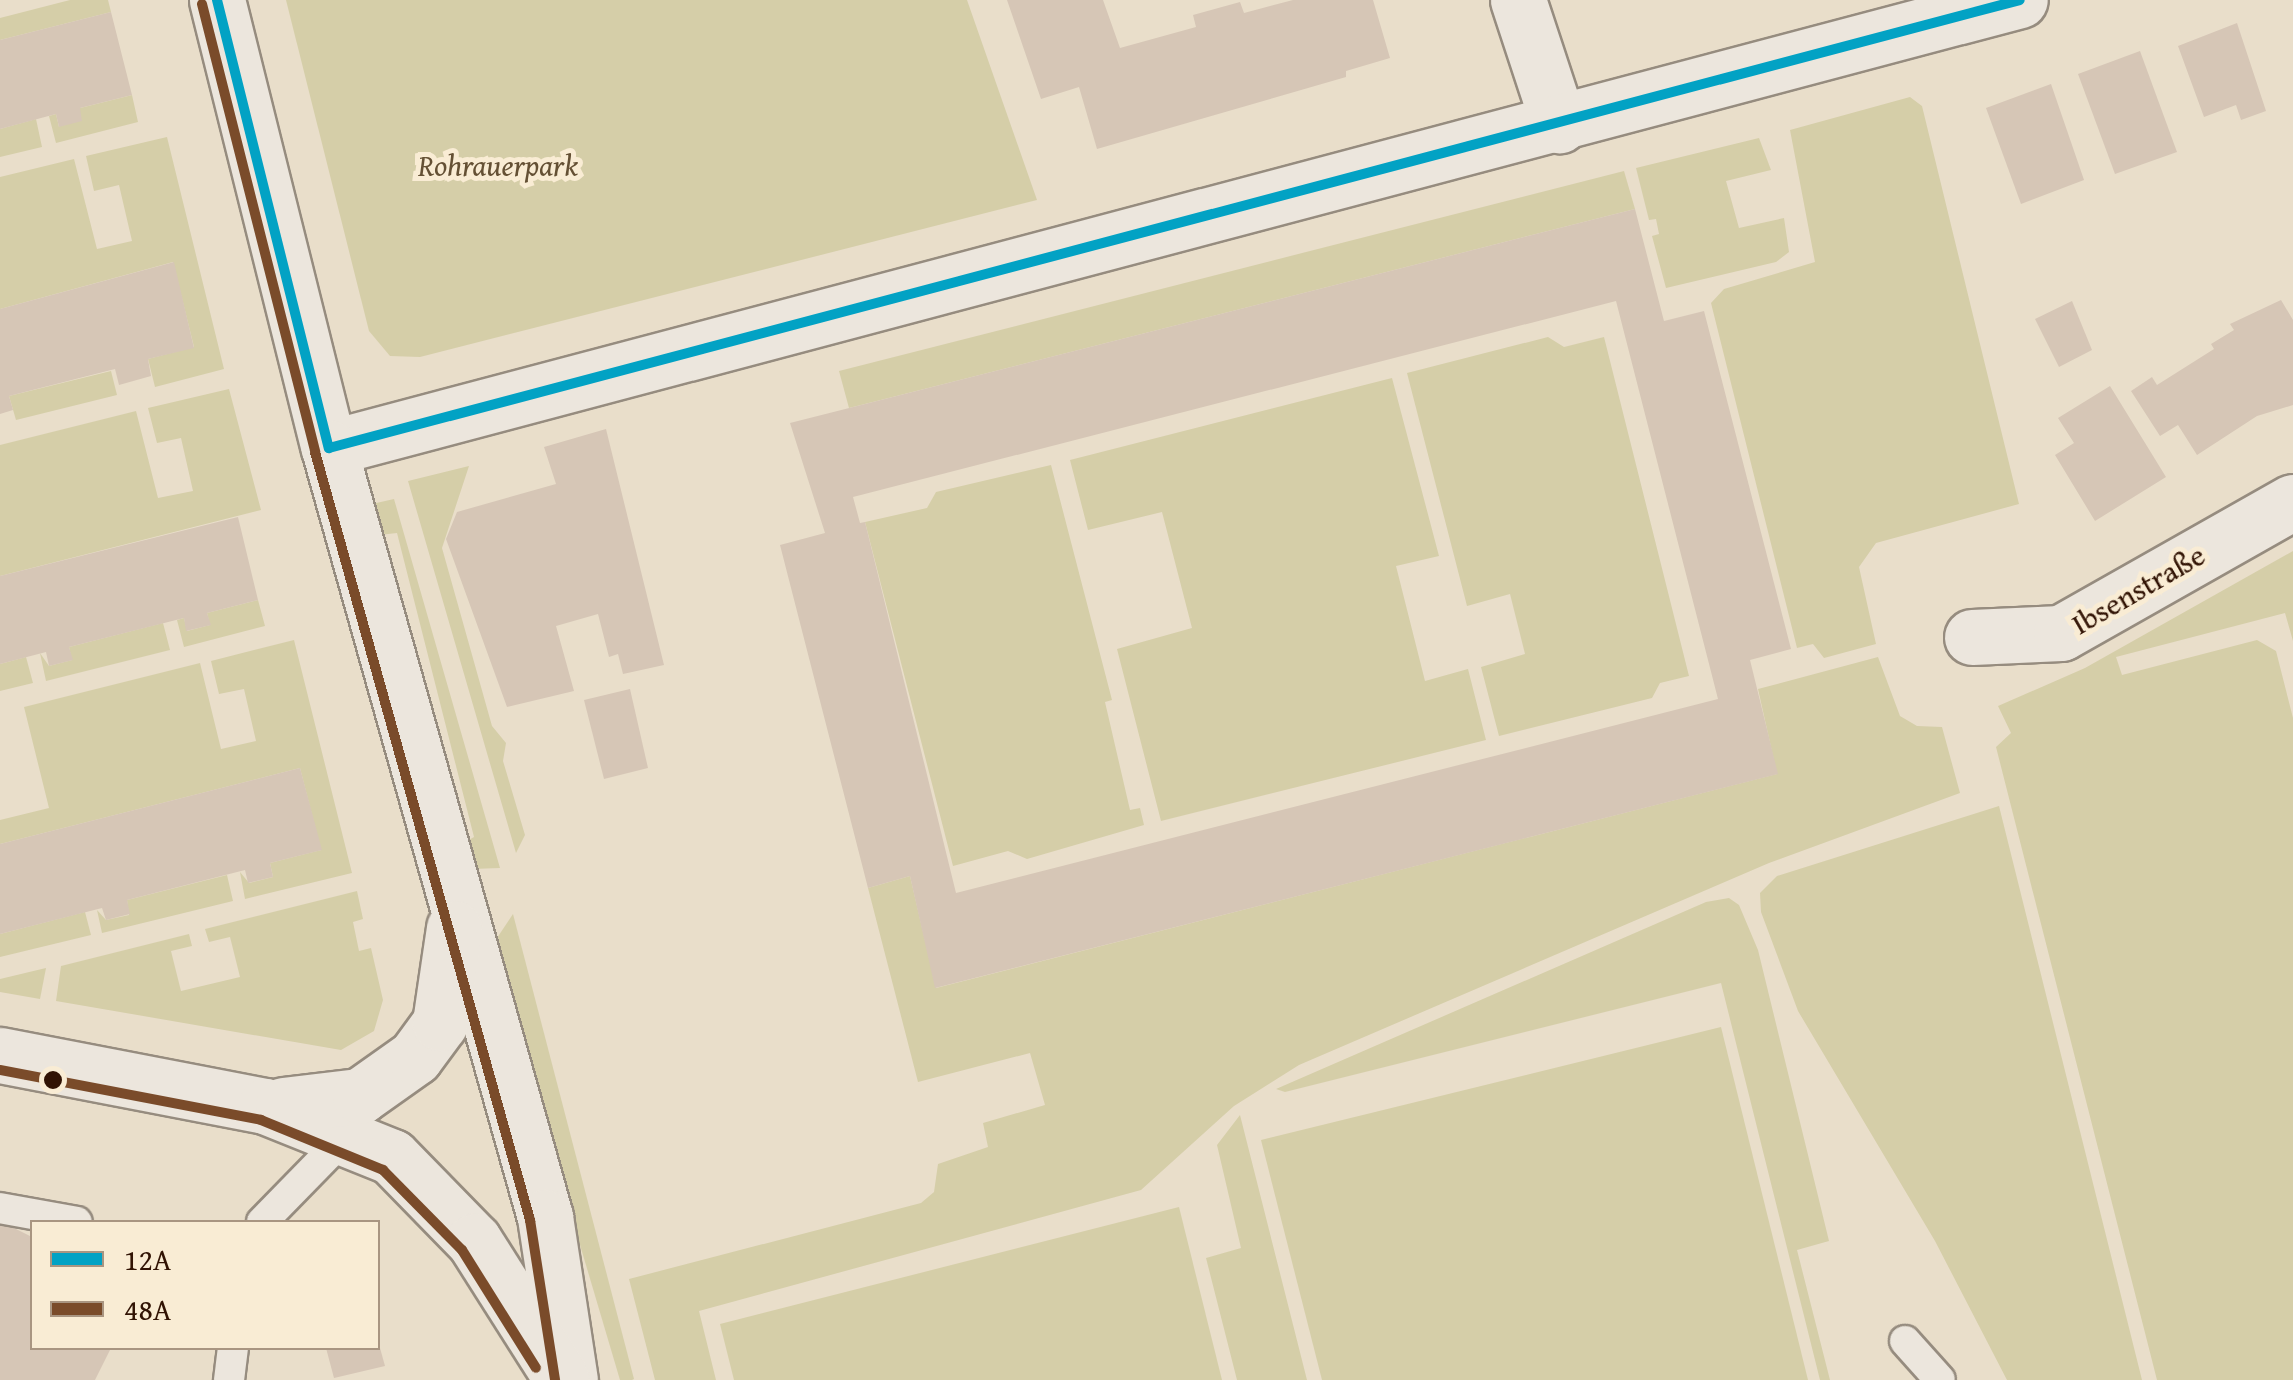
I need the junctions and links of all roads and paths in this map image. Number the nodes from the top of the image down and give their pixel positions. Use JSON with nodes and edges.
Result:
{"nodes":[{"id":1,"x":217,"y":0,"type":"edge"},
{"id":2,"x":1518,"y":0,"type":"edge"},
{"id":3,"x":2020,"y":0,"type":"edge"},
{"id":4,"x":1559,"y":126,"type":"junction"},
{"id":5,"x":329,"y":448,"type":"junction"},
{"id":6,"x":2293,"y":502,"type":"edge"},
{"id":7,"x":1972,"y":637,"type":"dead end"},
{"id":8,"x":457,"y":912,"type":"junction"},
{"id":9,"x":0,"y":1055,"type":"edge"},
{"id":10,"x":265,"y":1106,"type":"junction"},
{"id":11,"x":347,"y":1135,"type":"junction"},
{"id":12,"x":0,"y":1208,"type":"edge"},
{"id":13,"x":66,"y":1220,"type":"edge"},
{"id":14,"x":264,"y":1220,"type":"edge"},
{"id":15,"x":1905,"y":1340,"type":"dead end"},
{"id":16,"x":233,"y":1350,"type":"edge"},
{"id":17,"x":229,"y":1380,"type":"edge"},
{"id":18,"x":566,"y":1380,"type":"edge"},
{"id":19,"x":1940,"y":1380,"type":"edge"}],
"edges":[{"from":1,"to":5,"type":"main road"},
{"from":2,"to":4,"type":"main road"},
{"from":3,"to":4,"type":"main road"},
{"from":4,"to":5,"type":"main road"},
{"from":5,"to":8,"type":"main road"},
{"from":6,"to":7,"type":"main road","name":"Ibsenstraße"},
{"from":8,"to":10,"type":"main road"},
{"from":8,"to":18,"type":"main road"},
{"from":9,"to":10,"type":"main road"},
{"from":10,"to":11,"type":"main road"},
{"from":11,"to":14,"type":"lane"},
{"from":11,"to":18,"type":"main road"},
{"from":12,"to":13,"type":"lane"},
{"from":15,"to":19,"type":"lane"},
{"from":16,"to":17,"type":"lane"}]}
